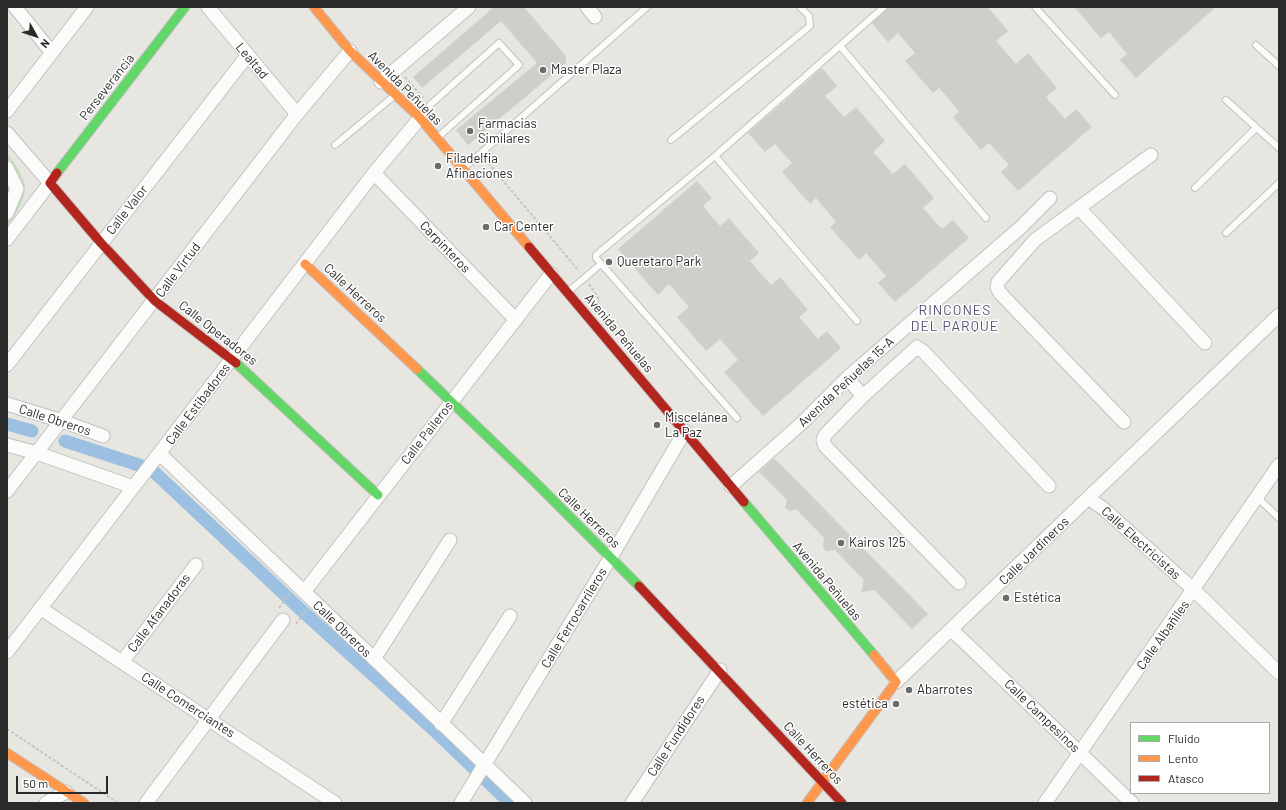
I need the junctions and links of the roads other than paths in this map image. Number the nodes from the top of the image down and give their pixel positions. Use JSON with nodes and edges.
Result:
{"nodes":[{"id":1,"x":15,"y":7,"type":"edge"},
{"id":2,"x":87,"y":7,"type":"edge"},
{"id":3,"x":185,"y":7,"type":"edge"},
{"id":4,"x":208,"y":7,"type":"edge"},
{"id":5,"x":314,"y":7,"type":"edge"},
{"id":6,"x":469,"y":7,"type":"edge"},
{"id":7,"x":587,"y":7,"type":"edge"},
{"id":8,"x":647,"y":7,"type":"edge"},
{"id":9,"x":800,"y":7,"type":"edge"},
{"id":10,"x":884,"y":7,"type":"edge"},
{"id":11,"x":1035,"y":7,"type":"edge"},
{"id":12,"x":595,"y":17,"type":"dead end"},
{"id":13,"x":1256,"y":45,"type":"dead end"},
{"id":14,"x":840,"y":46,"type":"junction"},
{"id":15,"x":350,"y":51,"type":"junction"},
{"id":16,"x":52,"y":53,"type":"junction"},
{"id":17,"x":247,"y":56,"type":"junction"},
{"id":18,"x":1279,"y":66,"type":"edge"},
{"id":19,"x":381,"y":82,"type":"junction"},
{"id":20,"x":1115,"y":94,"type":"dead end"},
{"id":21,"x":396,"y":95,"type":"junction"},
{"id":22,"x":1226,"y":100,"type":"dead end"},
{"id":23,"x":7,"y":111,"type":"edge"},
{"id":24,"x":297,"y":114,"type":"junction"},
{"id":25,"x":420,"y":118,"type":"junction"},
{"id":26,"x":1256,"y":128,"type":"junction"},
{"id":27,"x":7,"y":133,"type":"edge"},
{"id":28,"x":437,"y":138,"type":"junction"},
{"id":29,"x":671,"y":140,"type":"dead end"},
{"id":30,"x":335,"y":145,"type":"dead end"},
{"id":31,"x":1279,"y":148,"type":"edge"},
{"id":32,"x":1151,"y":155,"type":"dead end"},
{"id":33,"x":715,"y":156,"type":"junction"},
{"id":34,"x":7,"y":168,"type":"edge"},
{"id":35,"x":463,"y":169,"type":"junction"},
{"id":36,"x":374,"y":173,"type":"junction"},
{"id":37,"x":50,"y":183,"type":"junction"},
{"id":38,"x":1279,"y":184,"type":"edge"},
{"id":39,"x":1196,"y":188,"type":"dead end"},
{"id":40,"x":1050,"y":198,"type":"dead end"},
{"id":41,"x":1080,"y":209,"type":"junction"},
{"id":42,"x":7,"y":212,"type":"edge"},
{"id":43,"x":986,"y":218,"type":"dead end"},
{"id":44,"x":1020,"y":228,"type":"junction"},
{"id":45,"x":1226,"y":233,"type":"dead end"},
{"id":46,"x":1010,"y":237,"type":"junction"},
{"id":47,"x":7,"y":239,"type":"edge"},
{"id":48,"x":1035,"y":240,"type":"junction"},
{"id":49,"x":101,"y":243,"type":"junction"},
{"id":50,"x":1024,"y":251,"type":"junction"},
{"id":51,"x":305,"y":264,"type":"junction"},
{"id":52,"x":601,"y":264,"type":"junction"},
{"id":53,"x":552,"y":274,"type":"junction"},
{"id":54,"x":568,"y":292,"type":"junction"},
{"id":55,"x":155,"y":301,"type":"junction"},
{"id":56,"x":1279,"y":315,"type":"edge"},
{"id":57,"x":516,"y":320,"type":"junction"},
{"id":58,"x":857,"y":321,"type":"dead end"},
{"id":59,"x":1205,"y":343,"type":"dead end"},
{"id":60,"x":232,"y":359,"type":"junction"},
{"id":61,"x":7,"y":364,"type":"edge"},
{"id":62,"x":859,"y":368,"type":"junction"},
{"id":63,"x":847,"y":378,"type":"junction"},
{"id":64,"x":875,"y":385,"type":"junction"},
{"id":65,"x":863,"y":396,"type":"junction"},
{"id":66,"x":451,"y":402,"type":"junction"},
{"id":67,"x":7,"y":404,"type":"edge"},
{"id":68,"x":737,"y":418,"type":"dead end"},
{"id":69,"x":62,"y":420,"type":"junction"},
{"id":70,"x":1124,"y":422,"type":"dead end"},
{"id":71,"x":684,"y":431,"type":"junction"},
{"id":72,"x":103,"y":436,"type":"dead end"},
{"id":73,"x":7,"y":445,"type":"edge"},
{"id":74,"x":37,"y":453,"type":"junction"},
{"id":75,"x":158,"y":456,"type":"junction"},
{"id":76,"x":1279,"y":465,"type":"edge"},
{"id":77,"x":731,"y":486,"type":"junction"},
{"id":78,"x":1049,"y":486,"type":"dead end"},
{"id":79,"x":133,"y":487,"type":"junction"},
{"id":80,"x":7,"y":491,"type":"edge"},
{"id":81,"x":378,"y":495,"type":"junction"},
{"id":82,"x":1257,"y":497,"type":"junction"},
{"id":83,"x":1088,"y":498,"type":"junction"},
{"id":84,"x":1279,"y":518,"type":"edge"},
{"id":85,"x":450,"y":540,"type":"dead end"},
{"id":86,"x":611,"y":557,"type":"junction"},
{"id":87,"x":196,"y":565,"type":"dead end"},
{"id":88,"x":959,"y":583,"type":"dead end"},
{"id":89,"x":1194,"y":590,"type":"junction"},
{"id":90,"x":304,"y":592,"type":"junction"},
{"id":91,"x":40,"y":608,"type":"junction"},
{"id":92,"x":510,"y":616,"type":"dead end"},
{"id":93,"x":289,"y":623,"type":"road end"},
{"id":94,"x":952,"y":630,"type":"junction"},
{"id":95,"x":7,"y":652,"type":"edge"},
{"id":96,"x":374,"y":659,"type":"junction"},
{"id":97,"x":122,"y":662,"type":"junction"},
{"id":98,"x":720,"y":670,"type":"junction"},
{"id":99,"x":1279,"y":673,"type":"edge"},
{"id":100,"x":896,"y":682,"type":"junction"},
{"id":101,"x":210,"y":718,"type":"junction"},
{"id":102,"x":441,"y":724,"type":"junction"},
{"id":103,"x":7,"y":753,"type":"edge"},
{"id":104,"x":1080,"y":753,"type":"junction"},
{"id":105,"x":482,"y":768,"type":"junction"},
{"id":106,"x":822,"y":782,"type":"junction"},
{"id":107,"x":66,"y":792,"type":"junction"},
{"id":108,"x":46,"y":803,"type":"edge"},
{"id":109,"x":84,"y":803,"type":"edge"},
{"id":110,"x":146,"y":803,"type":"edge"},
{"id":111,"x":335,"y":803,"type":"edge"},
{"id":112,"x":461,"y":803,"type":"edge"},
{"id":113,"x":524,"y":803,"type":"edge"},
{"id":114,"x":632,"y":803,"type":"edge"},
{"id":115,"x":807,"y":803,"type":"edge"},
{"id":116,"x":842,"y":803,"type":"edge"},
{"id":117,"x":1045,"y":803,"type":"edge"},
{"id":118,"x":1132,"y":803,"type":"edge"}],
"edges":[{"from":1,"to":16,"type":"street"},
{"from":2,"to":16,"type":"street"},
{"from":3,"to":37,"type":"street","name":"Perseverancia"},
{"from":4,"to":17,"type":"street","name":"Lealtad"},
{"from":5,"to":15,"type":"street","name":"Avenida Peñuelas"},
{"from":6,"to":19,"type":"street"},
{"from":7,"to":12,"type":"street"},
{"from":8,"to":35,"type":"lane"},
{"from":9,"to":29,"type":"lane"},
{"from":10,"to":14,"type":"lane"},
{"from":11,"to":20,"type":"lane"},
{"from":13,"to":18,"type":"lane"},
{"from":14,"to":33,"type":"lane"},
{"from":14,"to":43,"type":"lane"},
{"from":15,"to":19,"type":"street","name":"Avenida Peñuelas"},
{"from":15,"to":24,"type":"street","name":"Calle Virtud"},
{"from":16,"to":23,"type":"street"},
{"from":17,"to":24,"type":"street","name":"Lealtad"},
{"from":17,"to":49,"type":"street","name":"Calle Valor"},
{"from":19,"to":21,"type":"street","name":"Avenida Peñuelas"},
{"from":21,"to":25,"type":"street","name":"Avenida Peñuelas"},
{"from":21,"to":30,"type":"lane"},
{"from":22,"to":26,"type":"lane"},
{"from":24,"to":55,"type":"street","name":"Calle Virtud"},
{"from":25,"to":28,"type":"street","name":"Avenida Peñuelas"},
{"from":25,"to":28,"type":"lane"},
{"from":25,"to":36,"type":"street","name":"Calle Estibadores"},
{"from":26,"to":31,"type":"lane"},
{"from":26,"to":39,"type":"lane"},
{"from":27,"to":37,"type":"street"},
{"from":28,"to":35,"type":"street","name":"Avenida Peñuelas"},
{"from":32,"to":41,"type":"street"},
{"from":33,"to":52,"type":"lane"},
{"from":33,"to":58,"type":"lane"},
{"from":34,"to":42,"type":"street"},
{"from":35,"to":53,"type":"street","name":"Avenida Peñuelas"},
{"from":36,"to":51,"type":"street","name":"Calle Estibadores"},
{"from":36,"to":57,"type":"street","name":"Carpinteros"},
{"from":37,"to":47,"type":"street"},
{"from":37,"to":49,"type":"street","name":"Calle Operadores"},
{"from":38,"to":45,"type":"lane"},
{"from":40,"to":44,"type":"street","name":"Avenida Peñuelas 15-A"},
{"from":41,"to":48,"type":"street"},
{"from":41,"to":59,"type":"street"},
{"from":44,"to":46,"type":"street","name":"Avenida Peñuelas 15-A"},
{"from":44,"to":48,"type":"street"},
{"from":46,"to":50,"type":"street"},
{"from":46,"to":62,"type":"street","name":"Avenida Peñuelas 15-A"},
{"from":48,"to":50,"type":"street"},
{"from":49,"to":55,"type":"street","name":"Calle Operadores"},
{"from":49,"to":61,"type":"street","name":"Calle Valor"},
{"from":50,"to":70,"type":"street"},
{"from":51,"to":60,"type":"street","name":"Calle Estibadores"},
{"from":51,"to":66,"type":"street","name":"Calle Herreros"},
{"from":52,"to":54,"type":"lane"},
{"from":52,"to":68,"type":"lane"},
{"from":53,"to":54,"type":"street","name":"Avenida Peñuelas"},
{"from":53,"to":57,"type":"street","name":"Calle Paileros"},
{"from":54,"to":71,"type":"street","name":"Avenida Peñuelas"},
{"from":55,"to":60,"type":"street","name":"Calle Operadores"},
{"from":55,"to":69,"type":"street","name":"Calle Virtud"},
{"from":56,"to":83,"type":"street","name":"Calle Jardineros"},
{"from":57,"to":66,"type":"street","name":"Calle Paileros"},
{"from":60,"to":75,"type":"street","name":"Calle Estibadores"},
{"from":60,"to":81,"type":"street","name":"Calle Operadores"},
{"from":62,"to":63,"type":"street","name":"Avenida Peñuelas 15-A"},
{"from":62,"to":64,"type":"street"},
{"from":63,"to":65,"type":"street"},
{"from":63,"to":77,"type":"street","name":"Avenida Peñuelas 15-A"},
{"from":64,"to":65,"type":"street"},
{"from":64,"to":78,"type":"street"},
{"from":65,"to":88,"type":"street"},
{"from":66,"to":81,"type":"street","name":"Calle Paileros"},
{"from":66,"to":86,"type":"street","name":"Calle Herreros"},
{"from":67,"to":69,"type":"street","name":"Calle Obreros"},
{"from":69,"to":72,"type":"street","name":"Calle Obreros"},
{"from":69,"to":74,"type":"street","name":"Calle Virtud"},
{"from":71,"to":77,"type":"street","name":"Avenida Peñuelas"},
{"from":71,"to":86,"type":"street","name":"Calle Ferrocarrileros"},
{"from":73,"to":74,"type":"street"},
{"from":74,"to":79,"type":"street"},
{"from":74,"to":80,"type":"street","name":"Calle Virtud"},
{"from":75,"to":79,"type":"street","name":"Calle Estibadores"},
{"from":75,"to":90,"type":"street","name":"Calle Obreros"},
{"from":76,"to":82,"type":"street","name":"Calle Albañiles"},
{"from":77,"to":100,"type":"street","name":"Avenida Peñuelas"},
{"from":79,"to":91,"type":"street","name":"Calle Estibadores"},
{"from":81,"to":90,"type":"street","name":"Calle Paileros"},
{"from":82,"to":84,"type":"lane"},
{"from":82,"to":89,"type":"street","name":"Calle Albañiles"},
{"from":83,"to":89,"type":"street","name":"Calle Electricistas"},
{"from":83,"to":94,"type":"street","name":"Calle Jardineros"},
{"from":85,"to":96,"type":"street"},
{"from":86,"to":98,"type":"street","name":"Calle Herreros"},
{"from":86,"to":105,"type":"street","name":"Calle Ferrocarrileros"},
{"from":87,"to":97,"type":"street","name":"Calle Afanadoras"},
{"from":89,"to":99,"type":"street","name":"Calle Electricistas"},
{"from":89,"to":104,"type":"street","name":"Calle Albañiles"},
{"from":90,"to":96,"type":"street","name":"Calle Obreros"},
{"from":91,"to":95,"type":"street","name":"Calle Estibadores"},
{"from":91,"to":97,"type":"street","name":"Calle Comerciantes"},
{"from":92,"to":102,"type":"street"},
{"from":93,"to":101,"type":"street"},
{"from":94,"to":100,"type":"street","name":"Calle Jardineros"},
{"from":94,"to":104,"type":"street","name":"Calle Campesinos"},
{"from":96,"to":102,"type":"street","name":"Calle Obreros"},
{"from":97,"to":101,"type":"street","name":"Calle Comerciantes"},
{"from":98,"to":106,"type":"street","name":"Calle Herreros"},
{"from":98,"to":114,"type":"street","name":"Calle Fundidores"},
{"from":100,"to":106,"type":"street","name":"Calle Jardineros"},
{"from":101,"to":110,"type":"street"},
{"from":101,"to":111,"type":"street","name":"Calle Comerciantes"},
{"from":102,"to":105,"type":"street","name":"Calle Obreros"},
{"from":103,"to":107,"type":"street"},
{"from":104,"to":117,"type":"street","name":"Calle Albañiles"},
{"from":104,"to":118,"type":"street","name":"Calle Campesinos"},
{"from":105,"to":112,"type":"street","name":"Calle Ferrocarrileros"},
{"from":105,"to":113,"type":"street","name":"Calle Obreros"},
{"from":106,"to":115,"type":"street","name":"Calle Jardineros"},
{"from":106,"to":116,"type":"street","name":"Calle Herreros"},
{"from":107,"to":108,"type":"street"},
{"from":107,"to":109,"type":"street"}]}
